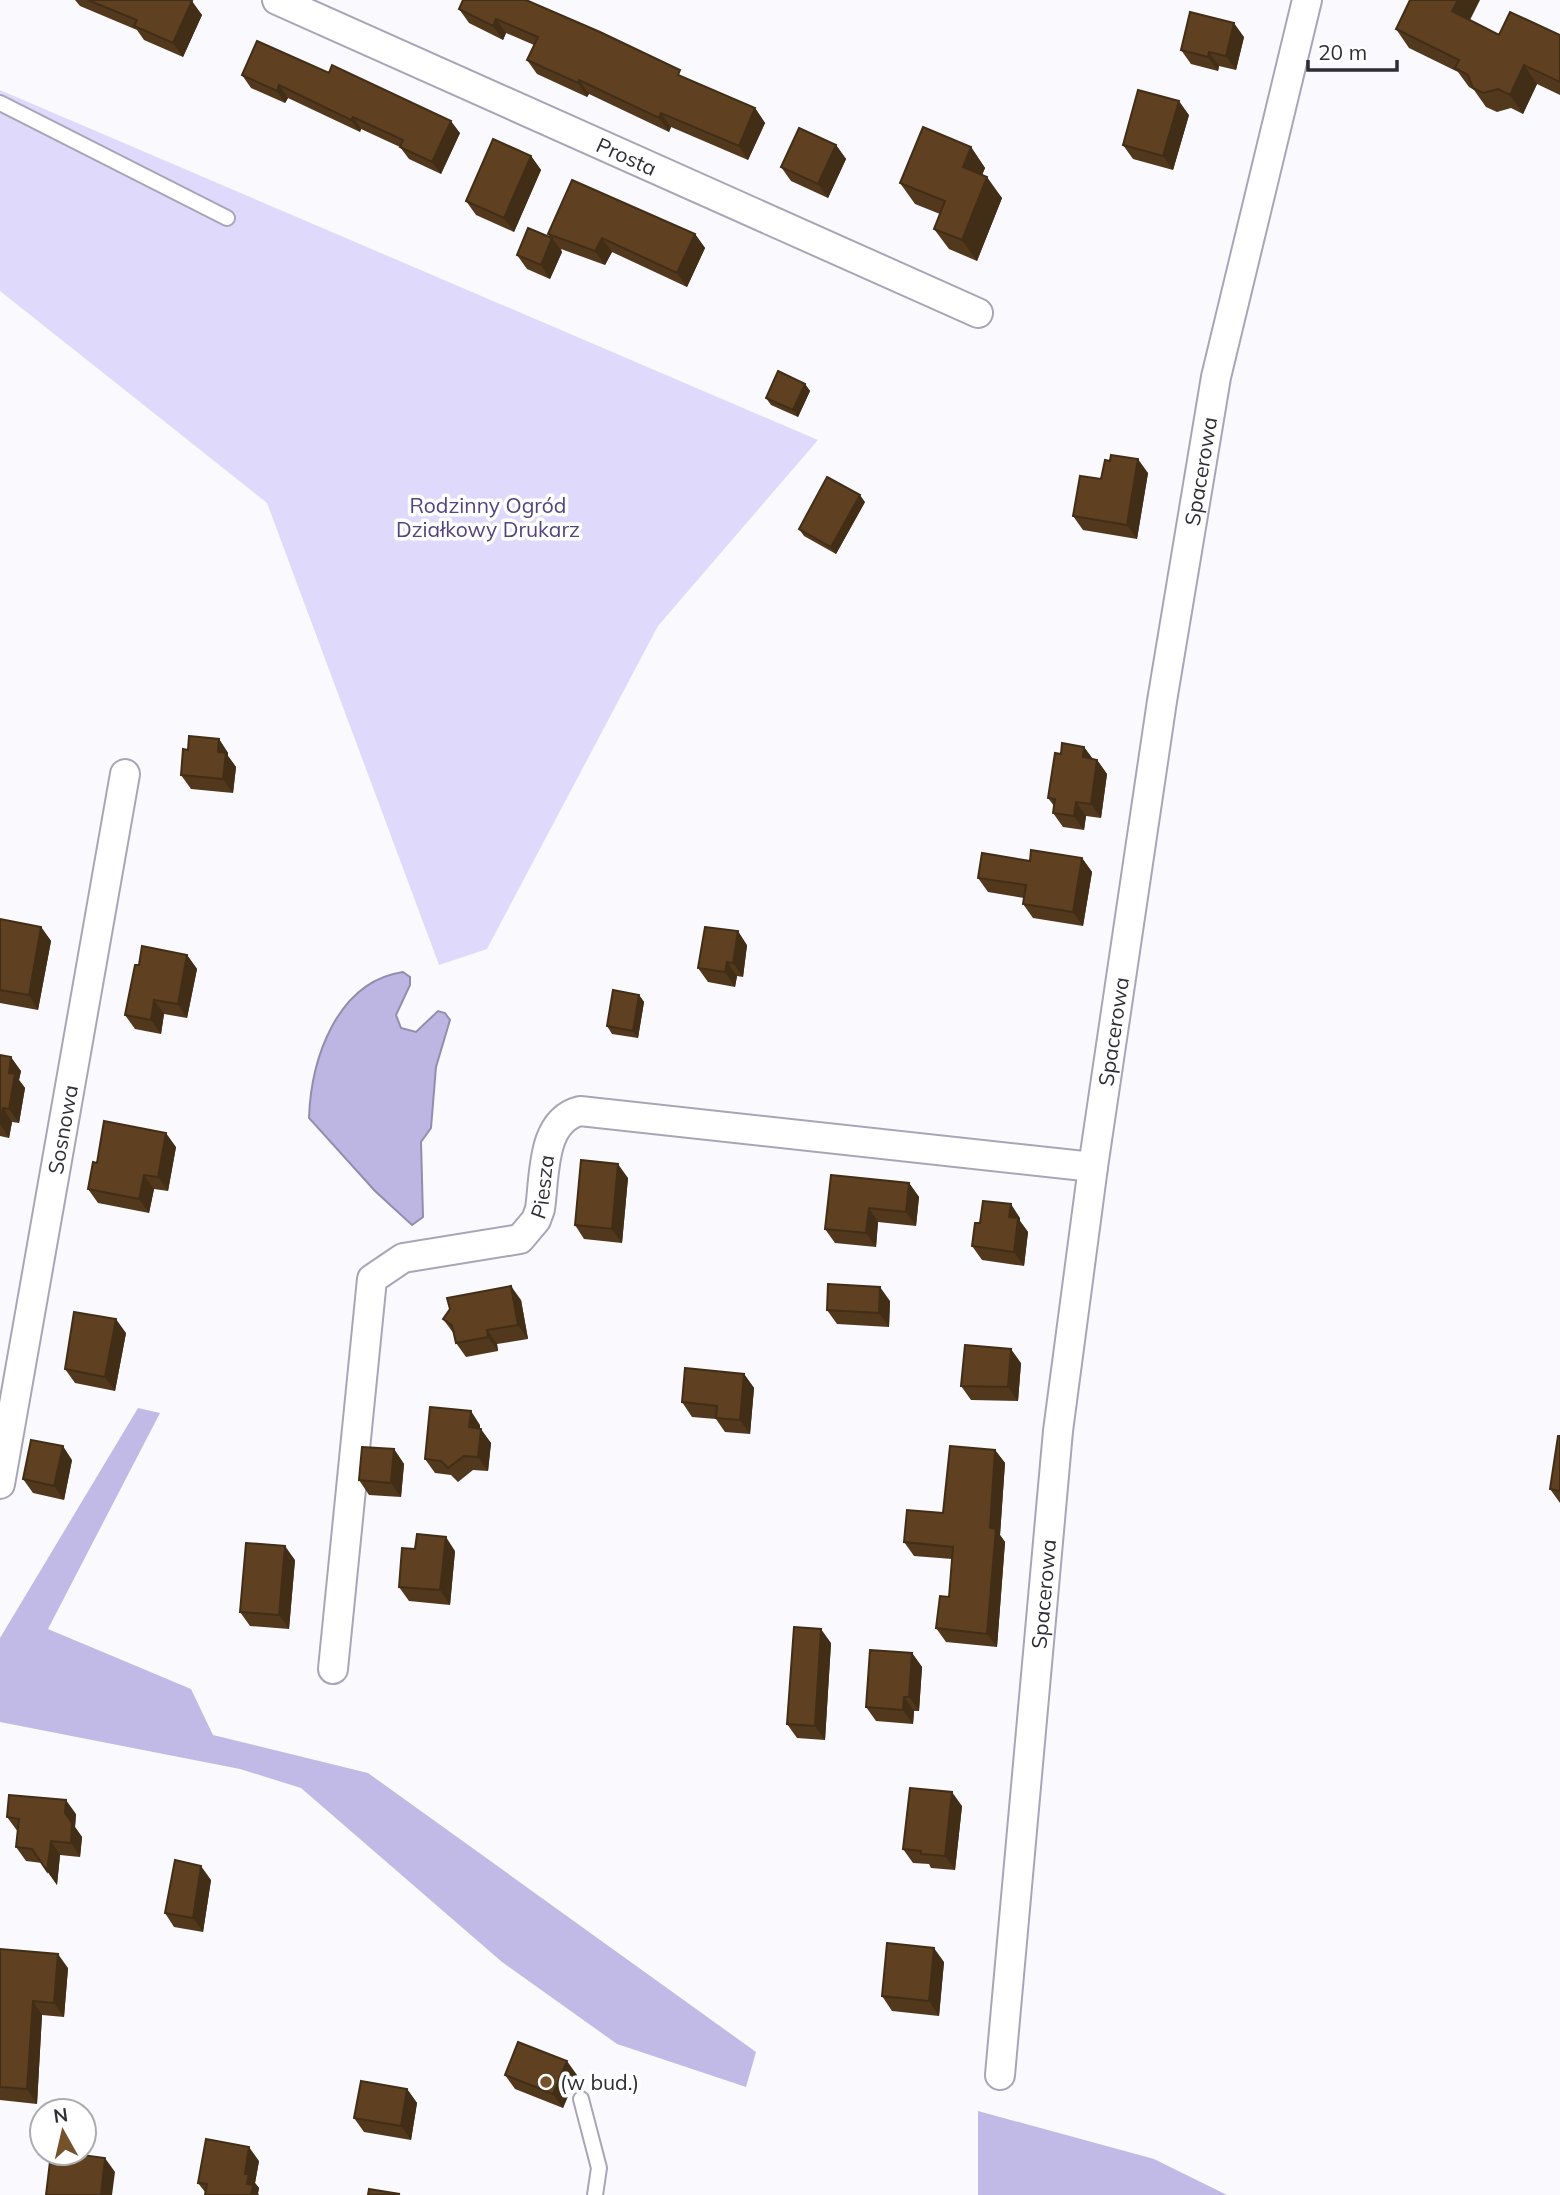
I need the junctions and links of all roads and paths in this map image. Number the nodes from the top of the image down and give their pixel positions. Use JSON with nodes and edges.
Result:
{"nodes":[{"id":1,"x":276,"y":0,"type":"edge"},
{"id":2,"x":1307,"y":0,"type":"edge"},
{"id":3,"x":328,"y":10,"type":"edge"},
{"id":4,"x":0,"y":103,"type":"edge"},
{"id":5,"x":227,"y":218,"type":"dead end"},
{"id":6,"x":978,"y":313,"type":"dead end"},
{"id":7,"x":125,"y":774,"type":"dead end"},
{"id":8,"x":1093,"y":1167,"type":"junction"},
{"id":9,"x":0,"y":1484,"type":"edge"},
{"id":10,"x":333,"y":1669,"type":"dead end"},
{"id":11,"x":1000,"y":2076,"type":"dead end"},
{"id":12,"x":581,"y":2099,"type":"dead end"},
{"id":13,"x":595,"y":2195,"type":"edge"}],
"edges":[{"from":1,"to":3,"type":"street","name":"Prosta"},
{"from":2,"to":8,"type":"street","name":"Spacerowa"},
{"from":3,"to":6,"type":"street","name":"Prosta"},
{"from":4,"to":5,"type":"lane"},
{"from":7,"to":9,"type":"street","name":"Sosnowa"},
{"from":8,"to":10,"type":"street","name":"Piesza"},
{"from":8,"to":11,"type":"street","name":"Spacerowa"},
{"from":12,"to":13,"type":"lane"}]}
